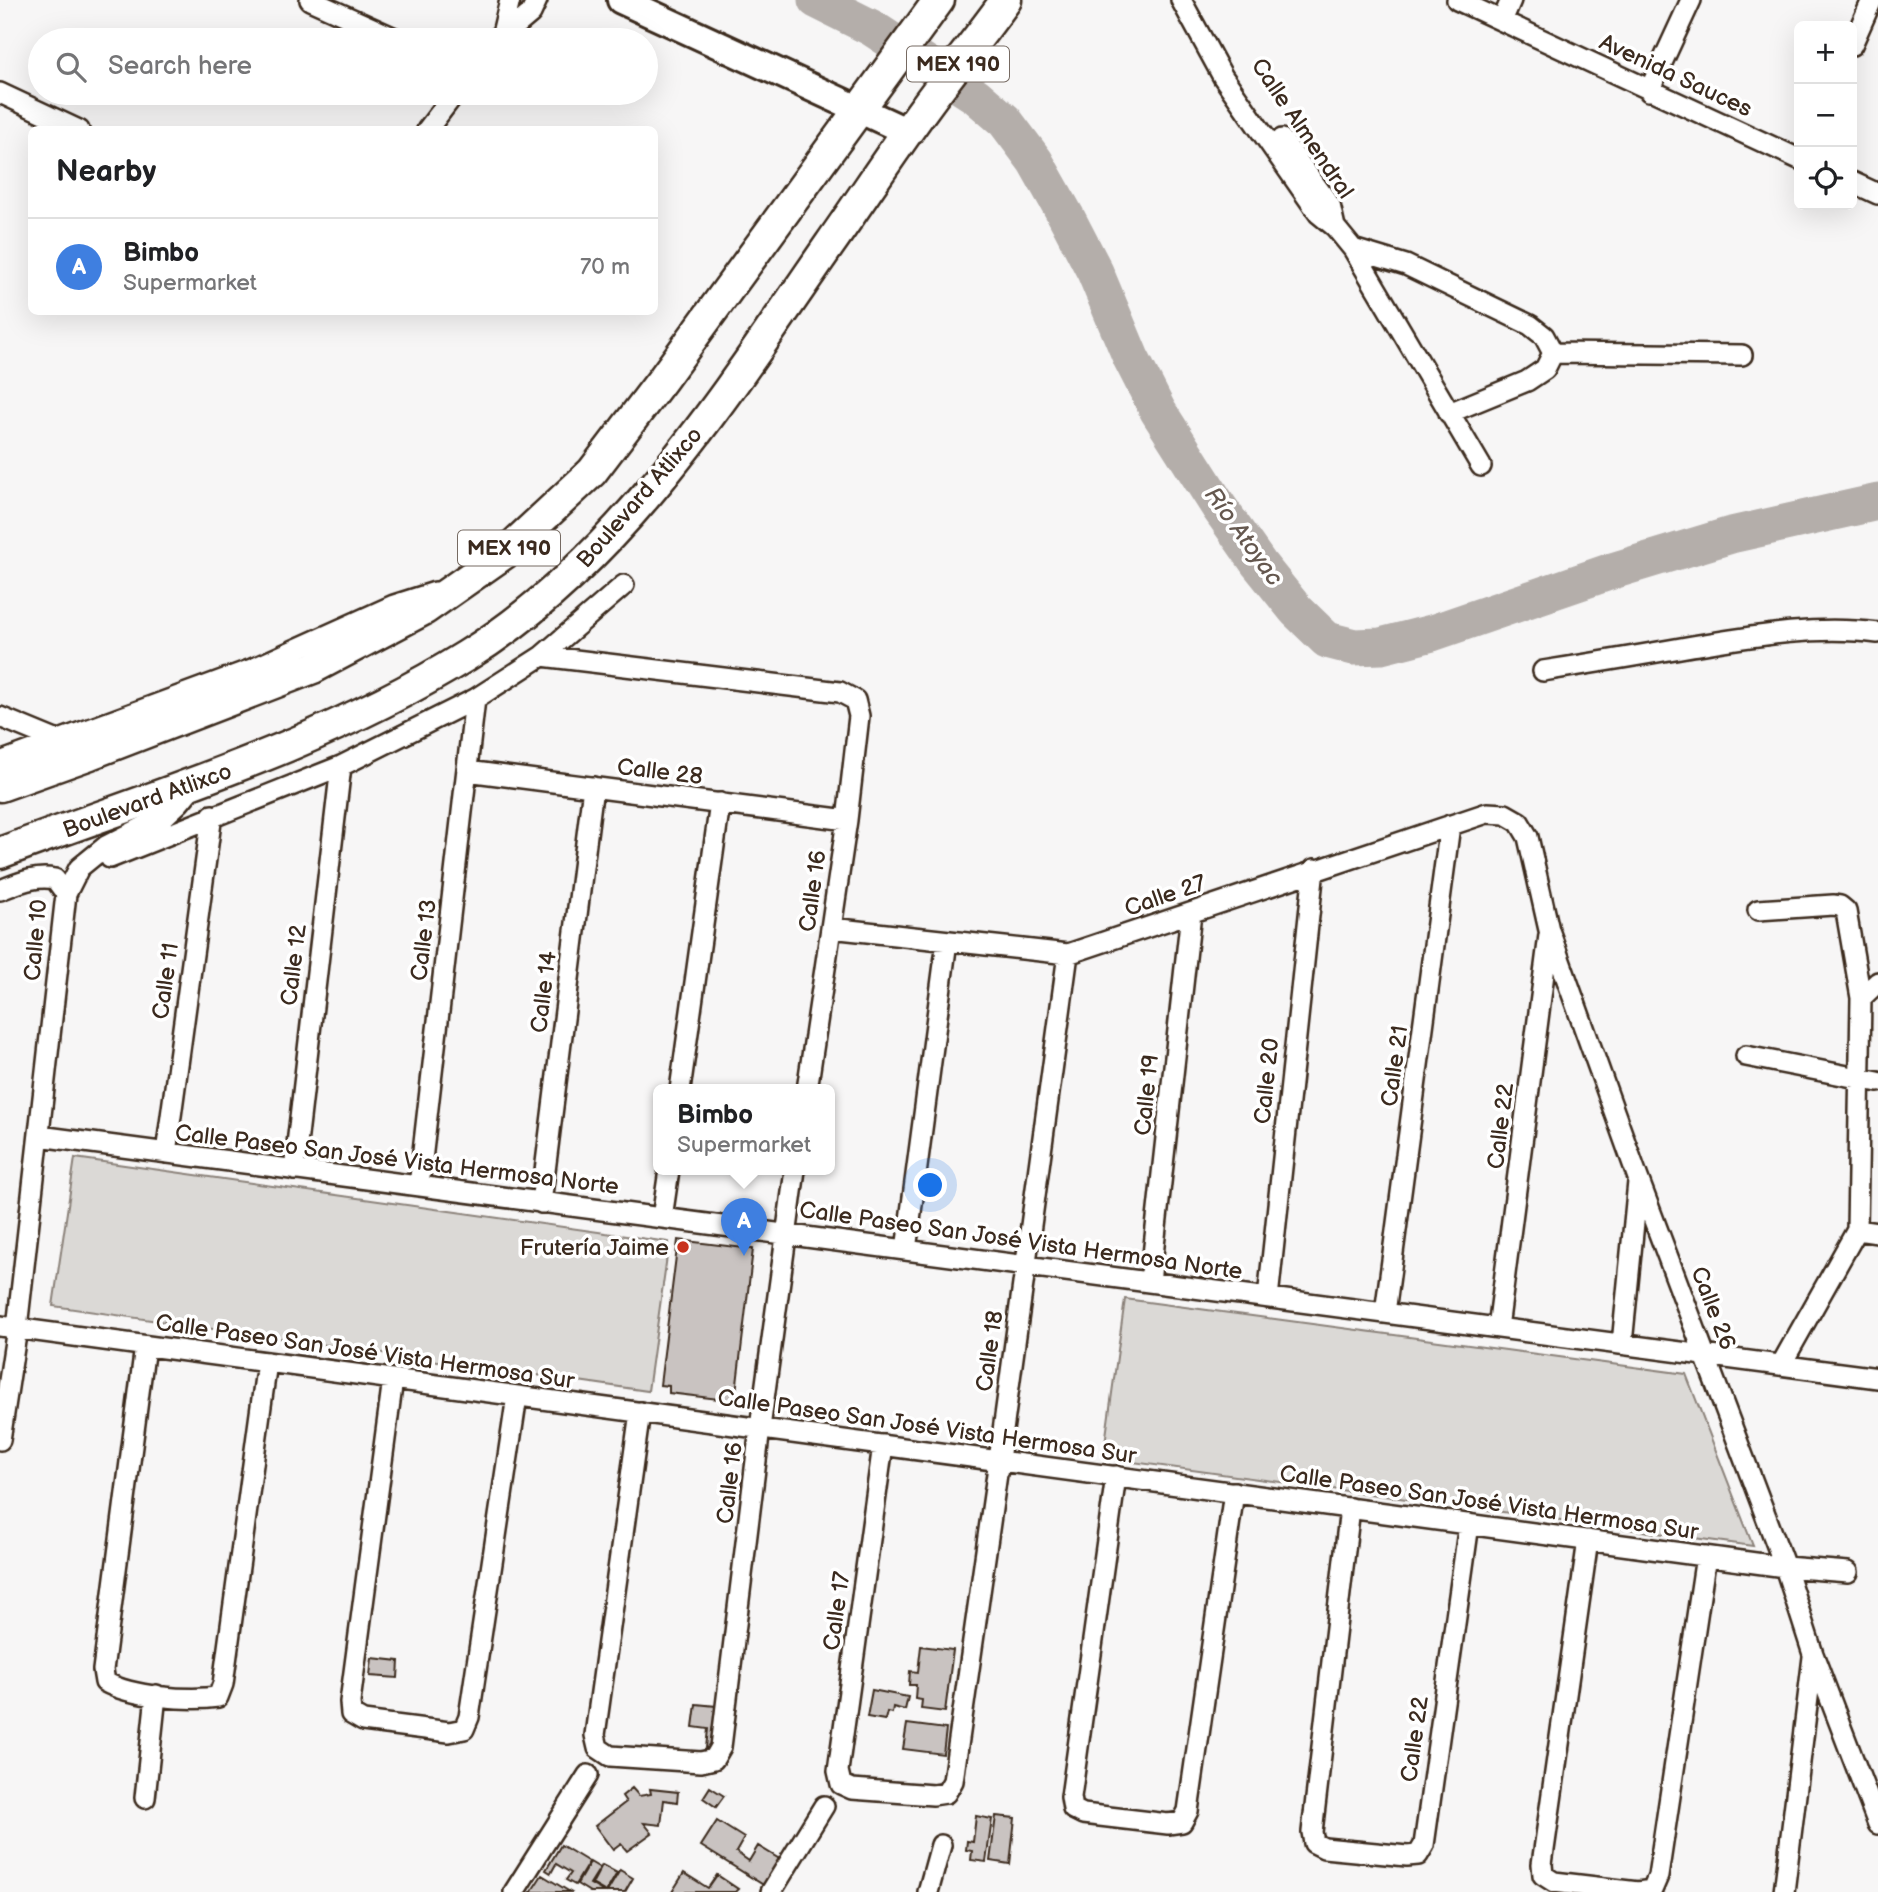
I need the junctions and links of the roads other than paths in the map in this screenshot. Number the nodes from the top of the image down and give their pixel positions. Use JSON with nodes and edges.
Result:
{"nodes":[{"id":1,"x":310,"y":0,"type":"edge"},
{"id":2,"x":510,"y":0,"type":"edge"},
{"id":3,"x":537,"y":0,"type":"edge"},
{"id":4,"x":621,"y":0,"type":"edge"},
{"id":5,"x":939,"y":0,"type":"edge"},
{"id":6,"x":1181,"y":0,"type":"edge"},
{"id":7,"x":1195,"y":0,"type":"edge"},
{"id":8,"x":1457,"y":0,"type":"edge"},
{"id":9,"x":1511,"y":0,"type":"edge"},
{"id":10,"x":1691,"y":0,"type":"edge"},
{"id":11,"x":1872,"y":0,"type":"edge"},
{"id":12,"x":998,"y":11,"type":"edge"},
{"id":13,"x":1502,"y":21,"type":"junction"},
{"id":14,"x":372,"y":28,"type":"edge"},
{"id":15,"x":503,"y":28,"type":"edge"},
{"id":16,"x":513,"y":28,"type":"edge"},
{"id":17,"x":1857,"y":34,"type":"edge"},
{"id":18,"x":1649,"y":91,"type":"junction"},
{"id":19,"x":0,"y":93,"type":"edge"},
{"id":20,"x":446,"y":105,"type":"edge"},
{"id":21,"x":860,"y":108,"type":"junction"},
{"id":22,"x":70,"y":126,"type":"edge"},
{"id":23,"x":430,"y":126,"type":"edge"},
{"id":24,"x":908,"y":131,"type":"junction"},
{"id":25,"x":1794,"y":157,"type":"edge"},
{"id":26,"x":1857,"y":184,"type":"edge"},
{"id":27,"x":1878,"y":194,"type":"edge"},
{"id":28,"x":1335,"y":227,"type":"junction"},
{"id":29,"x":1353,"y":249,"type":"junction"},
{"id":30,"x":1553,"y":353,"type":"junction"},
{"id":31,"x":1742,"y":355,"type":"dead end"},
{"id":32,"x":1449,"y":413,"type":"junction"},
{"id":33,"x":1481,"y":466,"type":"dead end"},
{"id":34,"x":466,"y":582,"type":"junction"},
{"id":35,"x":624,"y":585,"type":"dead end"},
{"id":36,"x":1878,"y":633,"type":"edge"},
{"id":37,"x":542,"y":656,"type":"junction"},
{"id":38,"x":1543,"y":671,"type":"dead end"},
{"id":39,"x":475,"y":699,"type":"junction"},
{"id":40,"x":3,"y":720,"type":"edge"},
{"id":41,"x":58,"y":741,"type":"junction"},
{"id":42,"x":0,"y":762,"type":"edge"},
{"id":43,"x":341,"y":766,"type":"junction"},
{"id":44,"x":467,"y":771,"type":"junction"},
{"id":45,"x":196,"y":782,"type":"junction"},
{"id":46,"x":0,"y":786,"type":"edge"},
{"id":47,"x":593,"y":787,"type":"junction"},
{"id":48,"x":720,"y":803,"type":"junction"},
{"id":49,"x":1505,"y":814,"type":"joint"},
{"id":50,"x":212,"y":815,"type":"junction"},
{"id":51,"x":847,"y":820,"type":"junction"},
{"id":52,"x":1450,"y":825,"type":"junction"},
{"id":53,"x":12,"y":849,"type":"edge"},
{"id":54,"x":0,"y":867,"type":"edge"},
{"id":55,"x":1314,"y":869,"type":"junction"},
{"id":56,"x":0,"y":890,"type":"edge"},
{"id":57,"x":66,"y":894,"type":"junction"},
{"id":58,"x":1758,"y":910,"type":"dead end"},
{"id":59,"x":1191,"y":913,"type":"junction"},
{"id":60,"x":831,"y":928,"type":"junction"},
{"id":61,"x":1549,"y":930,"type":"junction"},
{"id":62,"x":947,"y":940,"type":"junction"},
{"id":63,"x":1068,"y":954,"type":"junction"},
{"id":64,"x":1878,"y":982,"type":"edge"},
{"id":65,"x":1861,"y":998,"type":"junction"},
{"id":66,"x":1746,"y":1056,"type":"dead end"},
{"id":67,"x":1869,"y":1081,"type":"edge"},
{"id":68,"x":681,"y":1084,"type":"edge"},
{"id":69,"x":808,"y":1084,"type":"edge"},
{"id":70,"x":39,"y":1136,"type":"junction"},
{"id":71,"x":166,"y":1153,"type":"junction"},
{"id":72,"x":294,"y":1170,"type":"junction"},
{"id":73,"x":668,"y":1175,"type":"edge"},
{"id":74,"x":794,"y":1175,"type":"edge"},
{"id":75,"x":1638,"y":1178,"type":"junction"},
{"id":76,"x":419,"y":1186,"type":"junction"},
{"id":77,"x":541,"y":1203,"type":"junction"},
{"id":78,"x":662,"y":1218,"type":"junction"},
{"id":79,"x":1857,"y":1230,"type":"junction"},
{"id":80,"x":1878,"y":1233,"type":"edge"},
{"id":81,"x":786,"y":1234,"type":"junction"},
{"id":82,"x":906,"y":1251,"type":"junction"},
{"id":83,"x":1026,"y":1266,"type":"junction"},
{"id":84,"x":1150,"y":1282,"type":"junction"},
{"id":85,"x":1268,"y":1298,"type":"junction"},
{"id":86,"x":1385,"y":1313,"type":"junction"},
{"id":87,"x":8,"y":1327,"type":"edge"},
{"id":88,"x":1498,"y":1328,"type":"junction"},
{"id":89,"x":1622,"y":1344,"type":"junction"},
{"id":90,"x":145,"y":1346,"type":"junction"},
{"id":91,"x":1706,"y":1355,"type":"junction"},
{"id":92,"x":267,"y":1362,"type":"junction"},
{"id":93,"x":1781,"y":1365,"type":"junction"},
{"id":94,"x":1878,"y":1378,"type":"edge"},
{"id":95,"x":393,"y":1379,"type":"junction"},
{"id":96,"x":517,"y":1396,"type":"junction"},
{"id":97,"x":640,"y":1412,"type":"junction"},
{"id":98,"x":760,"y":1428,"type":"junction"},
{"id":99,"x":0,"y":1440,"type":"edge"},
{"id":100,"x":883,"y":1445,"type":"junction"},
{"id":101,"x":999,"y":1461,"type":"junction"},
{"id":102,"x":1116,"y":1476,"type":"junction"},
{"id":103,"x":1234,"y":1492,"type":"junction"},
{"id":104,"x":1350,"y":1508,"type":"junction"},
{"id":105,"x":1469,"y":1524,"type":"junction"},
{"id":106,"x":1588,"y":1540,"type":"junction"},
{"id":107,"x":1706,"y":1556,"type":"junction"},
{"id":108,"x":1784,"y":1566,"type":"junction"},
{"id":109,"x":1848,"y":1572,"type":"dead end"},
{"id":110,"x":1813,"y":1654,"type":"junction"},
{"id":111,"x":156,"y":1695,"type":"junction"},
{"id":112,"x":588,"y":1775,"type":"dead end"},
{"id":113,"x":946,"y":1793,"type":"joint"},
{"id":114,"x":145,"y":1798,"type":"dead end"},
{"id":115,"x":824,"y":1806,"type":"dead end"},
{"id":116,"x":1878,"y":1824,"type":"edge"},
{"id":117,"x":941,"y":1845,"type":"dead end"},
{"id":118,"x":1643,"y":1891,"type":"edge"},
{"id":119,"x":514,"y":1892,"type":"edge"},
{"id":120,"x":771,"y":1892,"type":"edge"},
{"id":121,"x":928,"y":1892,"type":"edge"},
{"id":122,"x":1784,"y":1892,"type":"edge"}],
"edges":[{"from":1,"to":14,"type":"street"},
{"from":2,"to":15,"type":"street"},
{"from":3,"to":16,"type":"street"},
{"from":4,"to":21,"type":"main road"},
{"from":5,"to":21,"type":"main road","number":"MEX 190"},
{"from":6,"to":28,"type":"street","name":"Calle Almendral"},
{"from":7,"to":28,"type":"street","name":"Calle Almendral"},
{"from":8,"to":13,"type":"street","name":"Avenida Sauces"},
{"from":9,"to":13,"type":"street"},
{"from":10,"to":18,"type":"street"},
{"from":11,"to":17,"type":"street"},
{"from":12,"to":24,"type":"main road","name":"Boulevard Atlixco","number":"MEX 190"},
{"from":13,"to":18,"type":"street","name":"Avenida Sauces"},
{"from":18,"to":25,"type":"street","name":"Avenida Sauces"},
{"from":19,"to":22,"type":"street"},
{"from":20,"to":23,"type":"street"},
{"from":21,"to":24,"type":"main road"},
{"from":21,"to":34,"type":"main road","number":"MEX 190"},
{"from":24,"to":45,"type":"main road","name":"Boulevard Atlixco","number":"MEX 190"},
{"from":26,"to":27,"type":"street"},
{"from":28,"to":29,"type":"street"},
{"from":29,"to":30,"type":"street"},
{"from":29,"to":32,"type":"street"},
{"from":30,"to":31,"type":"street"},
{"from":30,"to":32,"type":"street"},
{"from":32,"to":33,"type":"street"},
{"from":34,"to":41,"type":"street"},
{"from":34,"to":46,"type":"main road","number":"MEX 190"},
{"from":35,"to":37,"type":"street"},
{"from":36,"to":38,"type":"street"},
{"from":37,"to":39,"type":"street"},
{"from":37,"to":51,"type":"street","name":"Calle 16"},
{"from":39,"to":43,"type":"street"},
{"from":39,"to":44,"type":"street","name":"Calle 13"},
{"from":40,"to":41,"type":"street"},
{"from":41,"to":42,"type":"street"},
{"from":43,"to":50,"type":"street"},
{"from":43,"to":72,"type":"street","name":"Calle 12"},
{"from":44,"to":47,"type":"street","name":"Calle 28"},
{"from":44,"to":76,"type":"street","name":"Calle 13"},
{"from":45,"to":53,"type":"main road","name":"Boulevard Atlixco","number":"MEX 190"},
{"from":45,"to":57,"type":"street"},
{"from":47,"to":48,"type":"street","name":"Calle 28"},
{"from":47,"to":77,"type":"street","name":"Calle 14"},
{"from":48,"to":51,"type":"street","name":"Calle 28"},
{"from":48,"to":68,"type":"street"},
{"from":49,"to":52,"type":"street","name":"Calle 27"},
{"from":49,"to":61,"type":"street","name":"Calle 26"},
{"from":50,"to":57,"type":"street"},
{"from":50,"to":71,"type":"street","name":"Calle 11"},
{"from":51,"to":60,"type":"street","name":"Calle 16"},
{"from":52,"to":55,"type":"street","name":"Calle 27"},
{"from":52,"to":86,"type":"street","name":"Calle 21"},
{"from":53,"to":54,"type":"main road"},
{"from":55,"to":59,"type":"street","name":"Calle 27"},
{"from":55,"to":85,"type":"street","name":"Calle 20"},
{"from":56,"to":57,"type":"street","name":"Calle 10"},
{"from":57,"to":70,"type":"street","name":"Calle 10"},
{"from":58,"to":65,"type":"street"},
{"from":59,"to":63,"type":"street","name":"Calle 27"},
{"from":59,"to":84,"type":"street","name":"Calle 19"},
{"from":60,"to":62,"type":"street","name":"Calle 27"},
{"from":60,"to":69,"type":"street","name":"Calle 16"},
{"from":61,"to":75,"type":"street","name":"Calle 26"},
{"from":61,"to":88,"type":"street","name":"Calle 22"},
{"from":62,"to":63,"type":"street","name":"Calle 27"},
{"from":62,"to":82,"type":"street"},
{"from":63,"to":83,"type":"street","name":"Calle 18"},
{"from":64,"to":65,"type":"street"},
{"from":65,"to":67,"type":"street"},
{"from":66,"to":67,"type":"street"},
{"from":67,"to":79,"type":"street"},
{"from":70,"to":71,"type":"street","name":"Calle Paseo San José Vista Hermosa Norte"},
{"from":70,"to":87,"type":"street","name":"Calle 10"},
{"from":71,"to":72,"type":"street","name":"Calle Paseo San José Vista Hermosa Norte"},
{"from":72,"to":76,"type":"street","name":"Calle Paseo San José Vista Hermosa Norte"},
{"from":73,"to":78,"type":"street"},
{"from":74,"to":81,"type":"street","name":"Calle 16"},
{"from":75,"to":89,"type":"street"},
{"from":75,"to":91,"type":"street","name":"Calle 26"},
{"from":76,"to":77,"type":"street","name":"Calle Paseo San José Vista Hermosa Norte"},
{"from":77,"to":78,"type":"street","name":"Calle Paseo San José Vista Hermosa Norte"},
{"from":78,"to":81,"type":"street","name":"Calle Paseo San José Vista Hermosa Norte"},
{"from":79,"to":80,"type":"street"},
{"from":79,"to":93,"type":"street"},
{"from":81,"to":82,"type":"street","name":"Calle Paseo San José Vista Hermosa Norte"},
{"from":81,"to":98,"type":"street","name":"Calle 16"},
{"from":82,"to":83,"type":"street","name":"Calle Paseo San José Vista Hermosa Norte"},
{"from":83,"to":84,"type":"street","name":"Calle Paseo San José Vista Hermosa Norte"},
{"from":83,"to":101,"type":"street","name":"Calle 18"},
{"from":84,"to":85,"type":"street","name":"Calle Paseo San José Vista Hermosa Norte"},
{"from":85,"to":86,"type":"street","name":"Calle Paseo San José Vista Hermosa Norte"},
{"from":86,"to":88,"type":"street","name":"Calle Paseo San José Vista Hermosa Norte"},
{"from":87,"to":90,"type":"street","name":"Calle Paseo San José Vista Hermosa Sur"},
{"from":87,"to":99,"type":"street","name":"Calle 10"},
{"from":88,"to":89,"type":"street","name":"Calle Paseo San José Vista Hermosa Norte"},
{"from":89,"to":91,"type":"street","name":"Calle Paseo San José Vista Hermosa Norte"},
{"from":90,"to":92,"type":"street","name":"Calle Paseo San José Vista Hermosa Sur"},
{"from":90,"to":111,"type":"street"},
{"from":91,"to":93,"type":"street","name":"Calle Paseo San José Vista Hermosa Norte"},
{"from":91,"to":108,"type":"street","name":"Calle 26"},
{"from":92,"to":95,"type":"street","name":"Calle Paseo San José Vista Hermosa Sur"},
{"from":92,"to":111,"type":"street"},
{"from":93,"to":94,"type":"street","name":"Calle Paseo San José Vista Hermosa Norte"},
{"from":95,"to":96,"type":"street","name":"Calle Paseo San José Vista Hermosa Sur"},
{"from":95,"to":96,"type":"street"},
{"from":96,"to":97,"type":"street","name":"Calle Paseo San José Vista Hermosa Sur"},
{"from":97,"to":98,"type":"street","name":"Calle Paseo San José Vista Hermosa Sur"},
{"from":97,"to":98,"type":"street","name":"Calle 16"},
{"from":98,"to":100,"type":"street","name":"Calle Paseo San José Vista Hermosa Sur"},
{"from":100,"to":101,"type":"street","name":"Calle Paseo San José Vista Hermosa Sur"},
{"from":100,"to":113,"type":"street","name":"Calle 17"},
{"from":101,"to":102,"type":"street","name":"Calle Paseo San José Vista Hermosa Sur"},
{"from":101,"to":113,"type":"street","name":"Calle 18"},
{"from":102,"to":103,"type":"street","name":"Calle Paseo San José Vista Hermosa Sur"},
{"from":102,"to":103,"type":"street"},
{"from":103,"to":104,"type":"street","name":"Calle Paseo San José Vista Hermosa Sur"},
{"from":104,"to":105,"type":"street","name":"Calle Paseo San José Vista Hermosa Sur"},
{"from":104,"to":105,"type":"street","name":"Calle 22"},
{"from":105,"to":106,"type":"street","name":"Calle Paseo San José Vista Hermosa Sur"},
{"from":106,"to":107,"type":"street","name":"Calle Paseo San José Vista Hermosa Sur"},
{"from":106,"to":118,"type":"street"},
{"from":107,"to":108,"type":"street","name":"Calle Paseo San José Vista Hermosa Sur"},
{"from":107,"to":118,"type":"street"},
{"from":108,"to":109,"type":"street","name":"Calle Paseo San José Vista Hermosa Sur"},
{"from":108,"to":110,"type":"street","name":"Calle 26"},
{"from":110,"to":116,"type":"street","name":"Calle 26"},
{"from":110,"to":122,"type":"street"},
{"from":111,"to":114,"type":"street"},
{"from":112,"to":119,"type":"street"},
{"from":115,"to":120,"type":"street"},
{"from":117,"to":121,"type":"street"}]}
